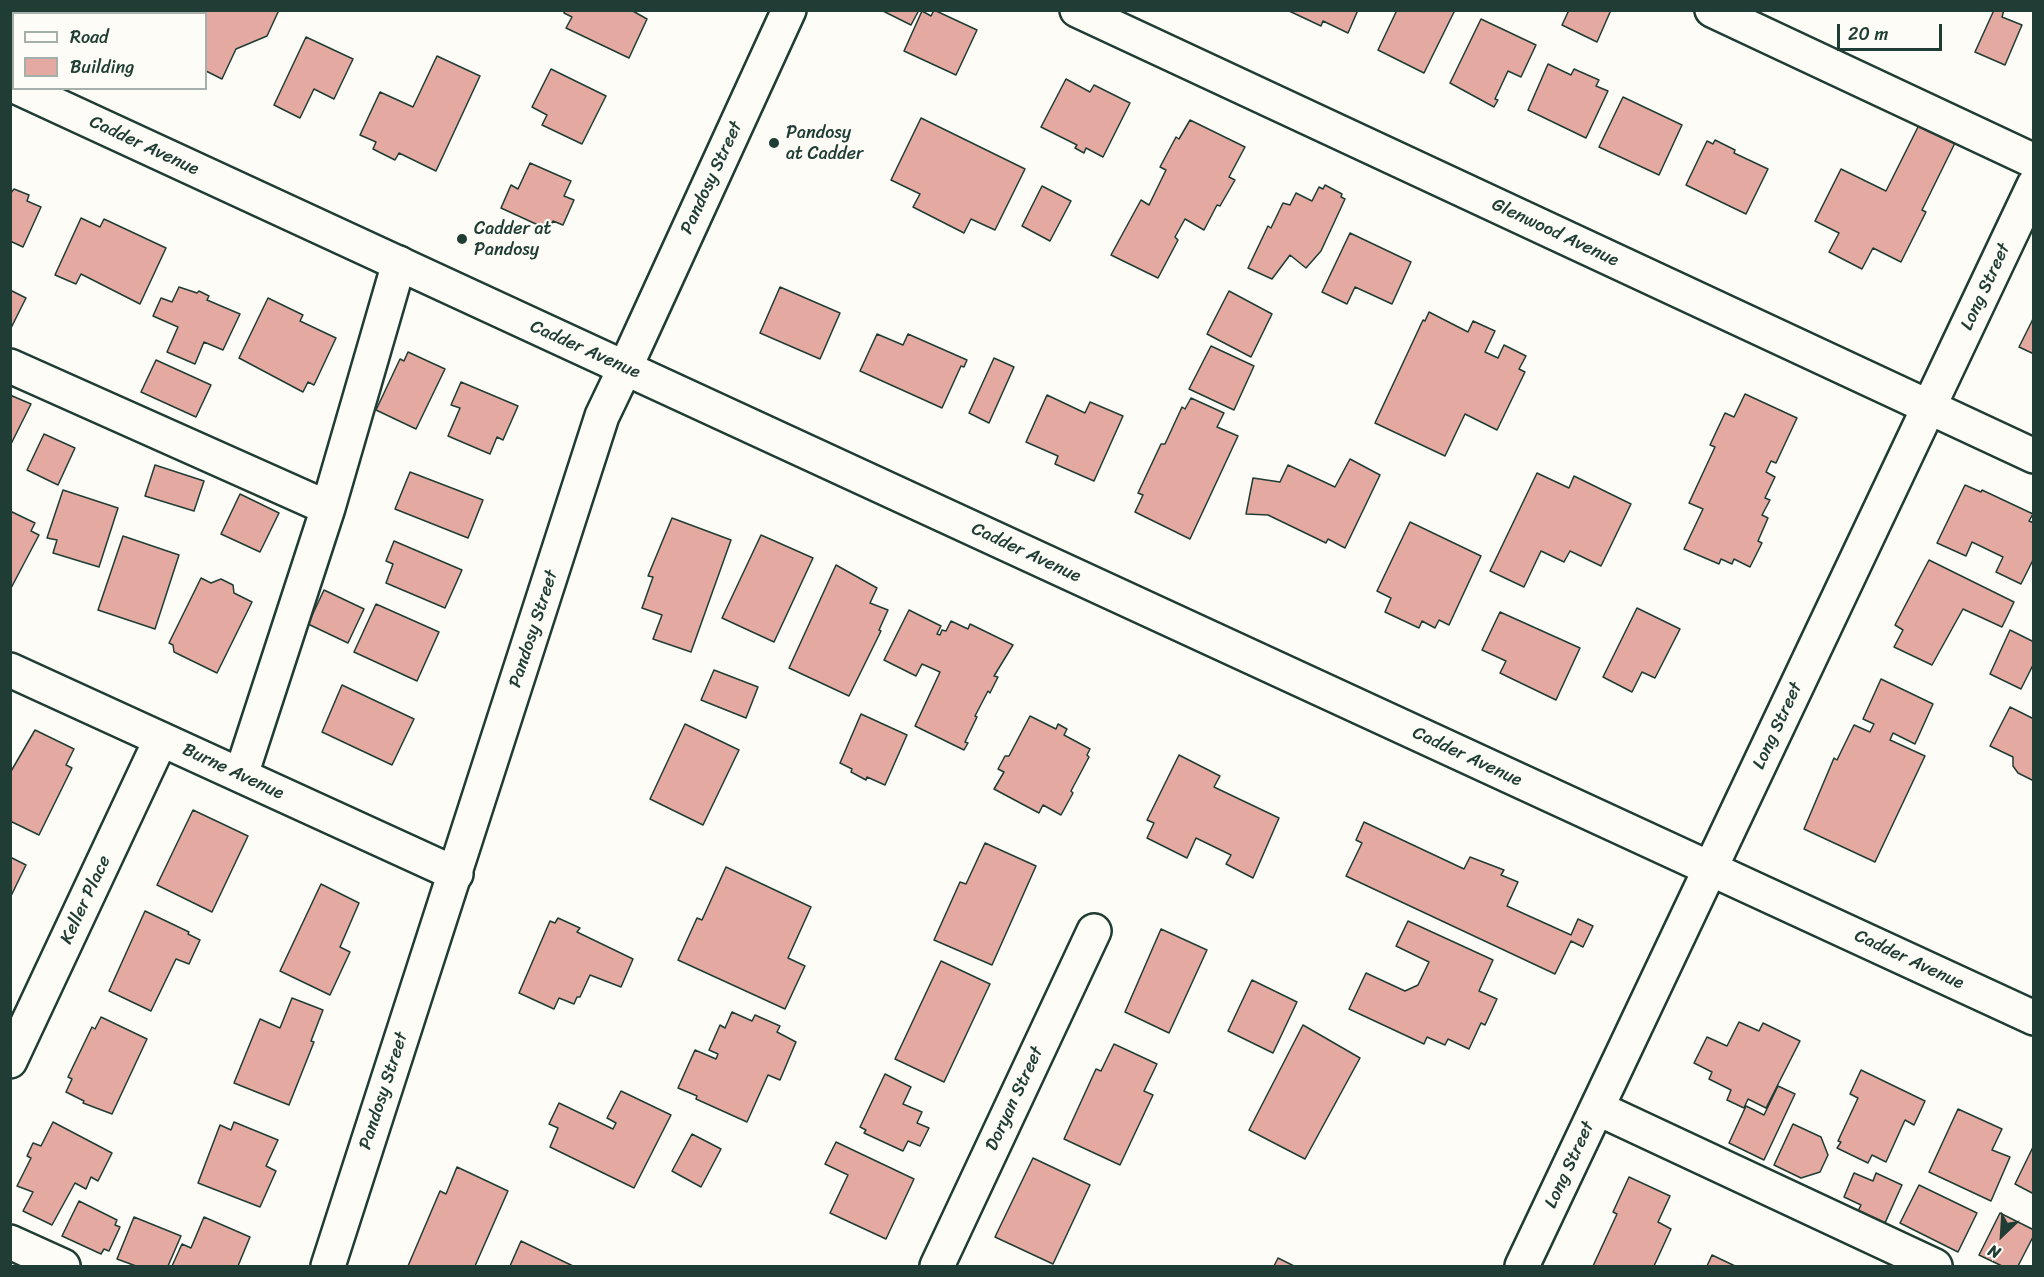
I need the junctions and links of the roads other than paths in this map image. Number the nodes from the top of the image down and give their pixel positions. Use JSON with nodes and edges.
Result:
{"nodes":[{"id":1,"x":789,"y":10,"type":"edge"},
{"id":2,"x":1712,"y":10,"type":"edge"},
{"id":3,"x":1078,"y":11,"type":"edge"},
{"id":4,"x":23,"y":90,"type":"edge"},
{"id":5,"x":2034,"y":161,"type":"edge"},
{"id":6,"x":2034,"y":185,"type":"edge"},
{"id":7,"x":399,"y":263,"type":"junction"},
{"id":8,"x":10,"y":366,"type":"edge"},
{"id":9,"x":625,"y":368,"type":"junction"},
{"id":10,"x":1929,"y":407,"type":"junction"},
{"id":11,"x":2034,"y":456,"type":"edge"},
{"id":12,"x":328,"y":508,"type":"junction"},
{"id":13,"x":10,"y":670,"type":"edge"},
{"id":14,"x":161,"y":739,"type":"junction"},
{"id":15,"x":241,"y":776,"type":"junction"},
{"id":16,"x":1710,"y":869,"type":"junction"},
{"id":17,"x":456,"y":874,"type":"junction"},
{"id":18,"x":1094,"y":931,"type":"dead end"},
{"id":19,"x":2034,"y":1018,"type":"edge"},
{"id":20,"x":10,"y":1061,"type":"edge"},
{"id":21,"x":1597,"y":1108,"type":"junction"},
{"id":22,"x":10,"y":1242,"type":"edge"},
{"id":23,"x":63,"y":1266,"type":"edge"},
{"id":24,"x":328,"y":1266,"type":"edge"},
{"id":25,"x":937,"y":1266,"type":"edge"},
{"id":26,"x":1522,"y":1266,"type":"edge"},
{"id":27,"x":1935,"y":1266,"type":"edge"}],
"edges":[{"from":1,"to":9,"type":"street","name":"Pandosy Street"},
{"from":2,"to":5,"type":"street"},
{"from":3,"to":10,"type":"street","name":"Glenwood Avenue"},
{"from":4,"to":7,"type":"street","name":"Cadder Avenue"},
{"from":6,"to":10,"type":"street","name":"Long Street"},
{"from":7,"to":9,"type":"street","name":"Cadder Avenue"},
{"from":7,"to":12,"type":"street"},
{"from":8,"to":12,"type":"street"},
{"from":9,"to":16,"type":"street","name":"Cadder Avenue"},
{"from":9,"to":17,"type":"street","name":"Pandosy Street"},
{"from":10,"to":11,"type":"street","name":"Glenwood Avenue"},
{"from":10,"to":16,"type":"street","name":"Long Street"},
{"from":12,"to":15,"type":"street"},
{"from":13,"to":14,"type":"street","name":"Burne Avenue"},
{"from":14,"to":15,"type":"street","name":"Burne Avenue"},
{"from":14,"to":20,"type":"street","name":"Keller Place"},
{"from":15,"to":17,"type":"street","name":"Burne Avenue"},
{"from":16,"to":19,"type":"street","name":"Cadder Avenue"},
{"from":16,"to":21,"type":"street","name":"Long Street"},
{"from":17,"to":24,"type":"street","name":"Pandosy Street"},
{"from":18,"to":25,"type":"street","name":"Doryan Street"},
{"from":21,"to":26,"type":"street","name":"Long Street"},
{"from":21,"to":27,"type":"street"},
{"from":22,"to":23,"type":"street"}]}
